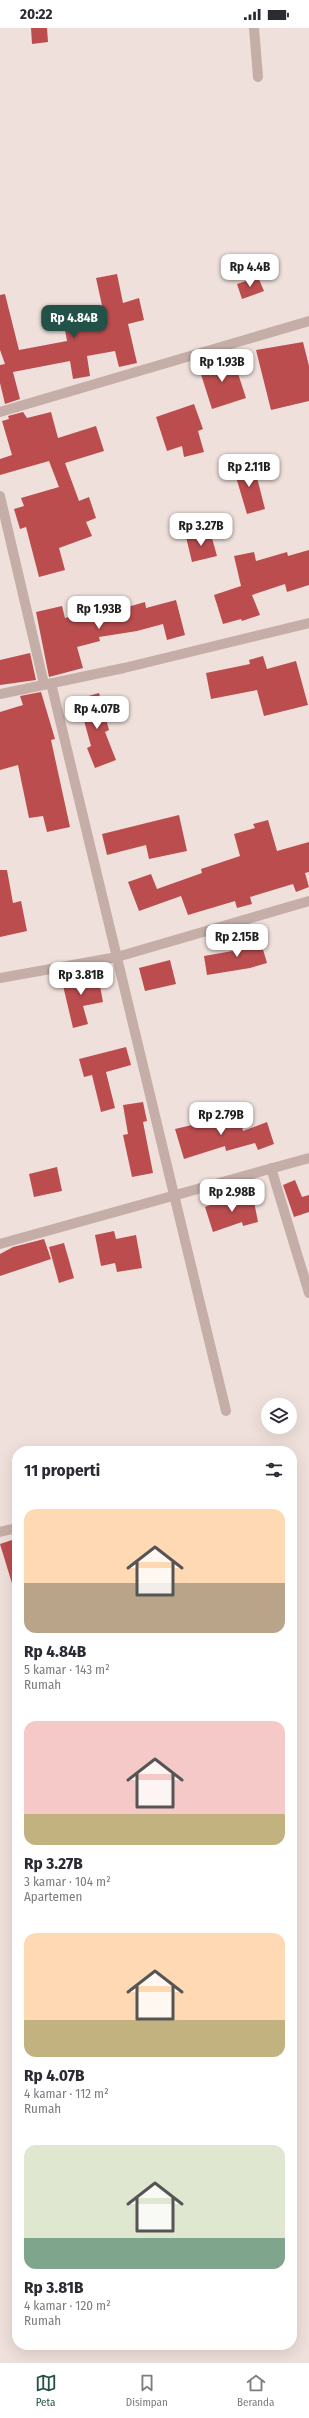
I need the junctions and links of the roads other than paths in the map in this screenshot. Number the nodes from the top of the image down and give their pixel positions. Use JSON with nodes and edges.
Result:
{"nodes":[{"id":1,"x":254,"y":28,"type":"edge"},
{"id":2,"x":258,"y":77,"type":"dead end"},
{"id":3,"x":309,"y":321,"type":"edge"},
{"id":4,"x":0,"y":412,"type":"edge"},
{"id":5,"x":0,"y":496,"type":"edge"},
{"id":6,"x":309,"y":623,"type":"edge"},
{"id":7,"x":48,"y":684,"type":"junction"},
{"id":8,"x":0,"y":694,"type":"edge"},
{"id":9,"x":309,"y":901,"type":"edge"},
{"id":10,"x":117,"y":957,"type":"junction"},
{"id":11,"x":0,"y":978,"type":"edge"},
{"id":12,"x":309,"y":1158,"type":"edge"},
{"id":13,"x":272,"y":1168,"type":"junction"},
{"id":14,"x":175,"y":1196,"type":"junction"},
{"id":15,"x":0,"y":1244,"type":"edge"},
{"id":16,"x":309,"y":1293,"type":"edge"},
{"id":17,"x":226,"y":1411,"type":"dead end"},
{"id":18,"x":12,"y":1529,"type":"edge"},
{"id":19,"x":0,"y":1532,"type":"edge"}],
"edges":[{"from":1,"to":2,"type":"street"},
{"from":3,"to":4,"type":"street"},
{"from":5,"to":7,"type":"street"},
{"from":6,"to":7,"type":"street"},
{"from":7,"to":8,"type":"street"},
{"from":7,"to":10,"type":"street"},
{"from":9,"to":10,"type":"street"},
{"from":10,"to":11,"type":"street"},
{"from":10,"to":14,"type":"street"},
{"from":12,"to":13,"type":"street"},
{"from":13,"to":14,"type":"street"},
{"from":13,"to":16,"type":"street"},
{"from":14,"to":15,"type":"street"},
{"from":14,"to":17,"type":"street"},
{"from":18,"to":19,"type":"street"}]}
